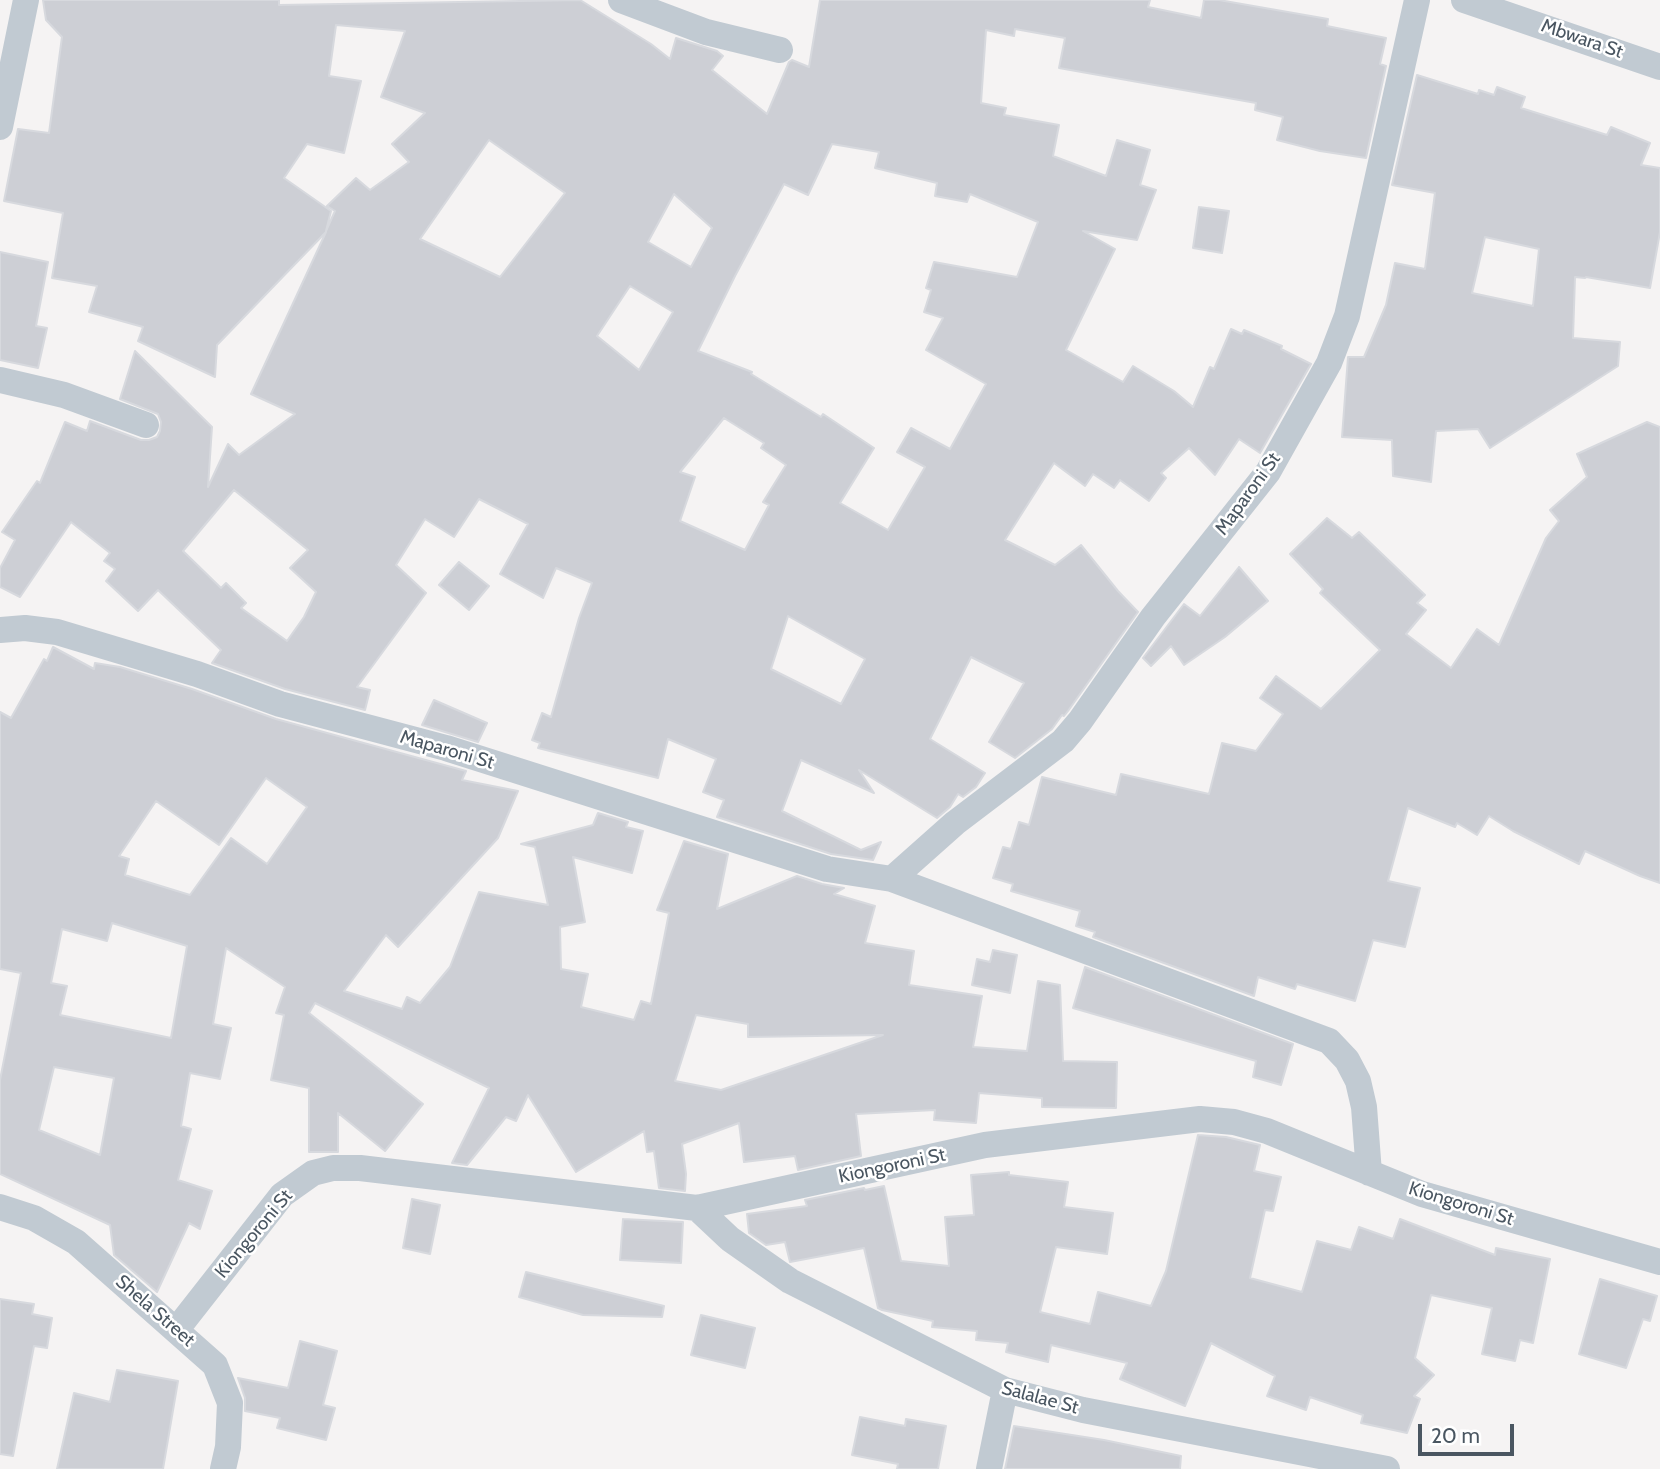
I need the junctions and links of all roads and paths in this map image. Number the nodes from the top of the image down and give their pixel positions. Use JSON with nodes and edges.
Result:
{"nodes":[{"id":1,"x":26,"y":0,"type":"edge"},
{"id":2,"x":621,"y":0,"type":"edge"},
{"id":3,"x":1417,"y":0,"type":"edge"},
{"id":4,"x":1464,"y":0,"type":"edge"},
{"id":5,"x":780,"y":50,"type":"dead end"},
{"id":6,"x":1660,"y":67,"type":"edge"},
{"id":7,"x":0,"y":127,"type":"edge"},
{"id":8,"x":0,"y":380,"type":"edge"},
{"id":9,"x":146,"y":425,"type":"dead end"},
{"id":10,"x":0,"y":630,"type":"edge"},
{"id":11,"x":892,"y":879,"type":"junction"},
{"id":12,"x":1369,"y":1173,"type":"junction"},
{"id":13,"x":0,"y":1207,"type":"edge"},
{"id":14,"x":697,"y":1208,"type":"junction"},
{"id":15,"x":1660,"y":1262,"type":"edge"},
{"id":16,"x":177,"y":1329,"type":"junction"},
{"id":17,"x":1005,"y":1390,"type":"junction"},
{"id":18,"x":223,"y":1469,"type":"edge"},
{"id":19,"x":989,"y":1469,"type":"edge"},
{"id":20,"x":1387,"y":1469,"type":"edge"}],
"edges":[{"from":1,"to":7,"type":"street"},
{"from":2,"to":5,"type":"street"},
{"from":3,"to":11,"type":"street","name":"Maparoni St"},
{"from":4,"to":6,"type":"street","name":"Mbwara St"},
{"from":8,"to":9,"type":"street"},
{"from":10,"to":11,"type":"street","name":"Maparoni St"},
{"from":11,"to":12,"type":"street","name":"Maparoni St"},
{"from":12,"to":14,"type":"street","name":"Kiongoroni St"},
{"from":12,"to":15,"type":"street","name":"Kiongoroni St"},
{"from":13,"to":16,"type":"street","name":"Shela Street"},
{"from":14,"to":16,"type":"street","name":"Kiongoroni St"},
{"from":14,"to":17,"type":"street","name":"Salalae St"},
{"from":16,"to":18,"type":"street","name":"Shela Street"},
{"from":17,"to":19,"type":"street"},
{"from":17,"to":20,"type":"street","name":"Salalae St"}]}
